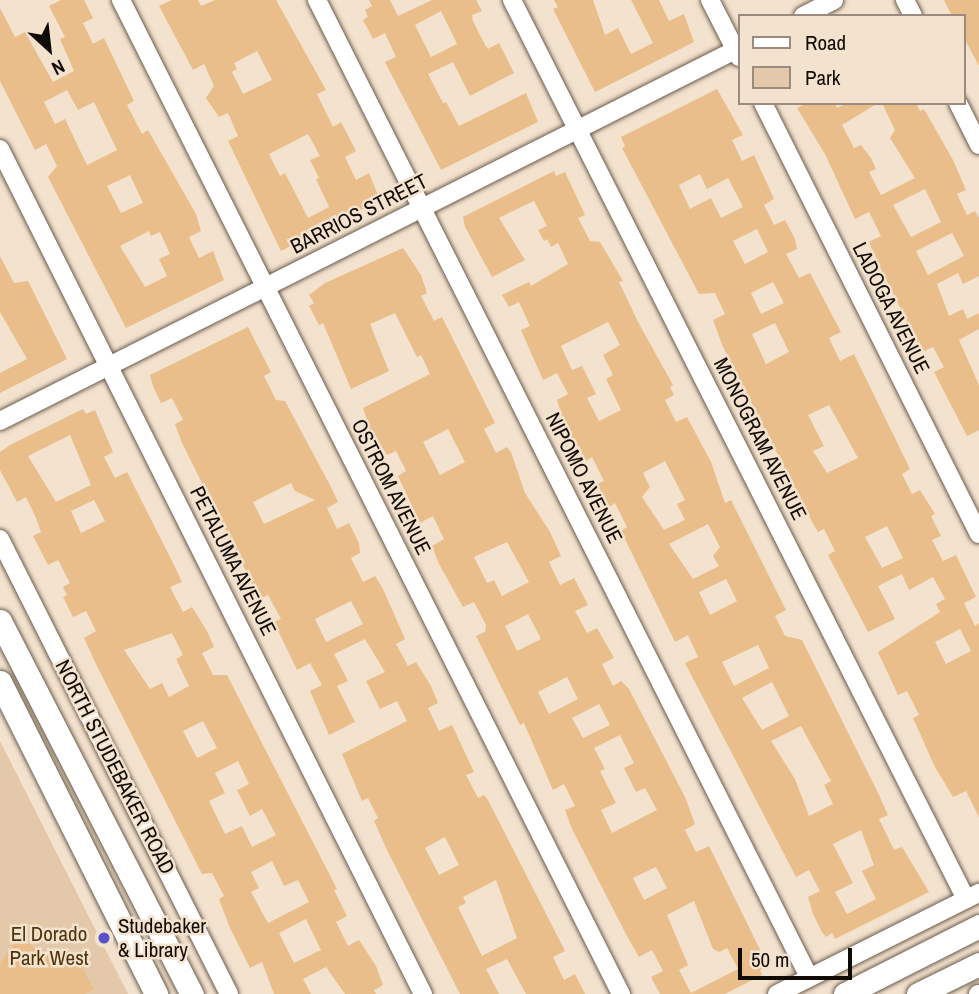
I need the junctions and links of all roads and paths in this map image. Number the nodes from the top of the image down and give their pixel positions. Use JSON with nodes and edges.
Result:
{"nodes":[{"id":1,"x":121,"y":0,"type":"edge"},
{"id":2,"x":317,"y":0,"type":"edge"},
{"id":3,"x":512,"y":0,"type":"edge"},
{"id":4,"x":710,"y":0,"type":"edge"},
{"id":5,"x":834,"y":0,"type":"edge"},
{"id":6,"x":807,"y":14,"type":"edge"},
{"id":7,"x":738,"y":52,"type":"edge"},
{"id":8,"x":763,"y":105,"type":"edge"},
{"id":9,"x":959,"y":105,"type":"edge"},
{"id":10,"x":579,"y":129,"type":"junction"},
{"id":11,"x":979,"y":145,"type":"edge"},
{"id":12,"x":0,"y":149,"type":"edge"},
{"id":13,"x":423,"y":208,"type":"junction"},
{"id":14,"x":265,"y":287,"type":"junction"},
{"id":15,"x":110,"y":367,"type":"junction"},
{"id":16,"x":0,"y":422,"type":"edge"},
{"id":17,"x":979,"y":534,"type":"edge"},
{"id":18,"x":0,"y":539,"type":"edge"},
{"id":19,"x":0,"y":621,"type":"edge"},
{"id":20,"x":0,"y":682,"type":"edge"},
{"id":21,"x":117,"y":850,"type":"junction"},
{"id":22,"x":90,"y":863,"type":"junction"},
{"id":23,"x":973,"y":896,"type":"edge"},
{"id":24,"x":979,"y":926,"type":"edge"},
{"id":25,"x":979,"y":964,"type":"edge"},
{"id":26,"x":809,"y":977,"type":"junction"},
{"id":27,"x":156,"y":994,"type":"edge"},
{"id":28,"x":192,"y":994,"type":"edge"},
{"id":29,"x":229,"y":994,"type":"edge"},
{"id":30,"x":423,"y":994,"type":"edge"},
{"id":31,"x":621,"y":994,"type":"edge"},
{"id":32,"x":777,"y":994,"type":"edge"},
{"id":33,"x":845,"y":994,"type":"edge"},
{"id":34,"x":918,"y":994,"type":"edge"}],
"edges":[{"from":1,"to":14,"type":"street","name":"OSTROM AVENUE"},
{"from":2,"to":13,"type":"street","name":"NIPOMO AVENUE"},
{"from":3,"to":10,"type":"street","name":"MONOGRAM AVENUE"},
{"from":4,"to":7,"type":"street"},
{"from":5,"to":6,"type":"street"},
{"from":7,"to":10,"type":"street","name":"BARRIOS STREET"},
{"from":8,"to":17,"type":"street","name":"LADOGA AVENUE"},
{"from":9,"to":11,"type":"street"},
{"from":10,"to":13,"type":"street","name":"BARRIOS STREET"},
{"from":10,"to":23,"type":"street","name":"MONOGRAM AVENUE"},
{"from":12,"to":15,"type":"street","name":"PETALUMA AVENUE"},
{"from":13,"to":14,"type":"street","name":"BARRIOS STREET"},
{"from":13,"to":26,"type":"street","name":"NIPOMO AVENUE"},
{"from":14,"to":15,"type":"street","name":"BARRIOS STREET"},
{"from":14,"to":31,"type":"street","name":"OSTROM AVENUE"},
{"from":15,"to":16,"type":"street","name":"BARRIOS STREET"},
{"from":15,"to":30,"type":"street","name":"PETALUMA AVENUE"},
{"from":18,"to":29,"type":"street","name":"NORTH STUDEBAKER ROAD"},
{"from":19,"to":21,"type":"main road","name":"NORTH STUDEBAKER ROAD"},
{"from":20,"to":22,"type":"main road"},
{"from":21,"to":22,"type":"main road"},
{"from":21,"to":28,"type":"main road","name":"NORTH STUDEBAKER ROAD"},
{"from":22,"to":27,"type":"main road"},
{"from":23,"to":26,"type":"street"},
{"from":24,"to":33,"type":"main road"},
{"from":25,"to":34,"type":"main road"},
{"from":26,"to":32,"type":"street"}]}
